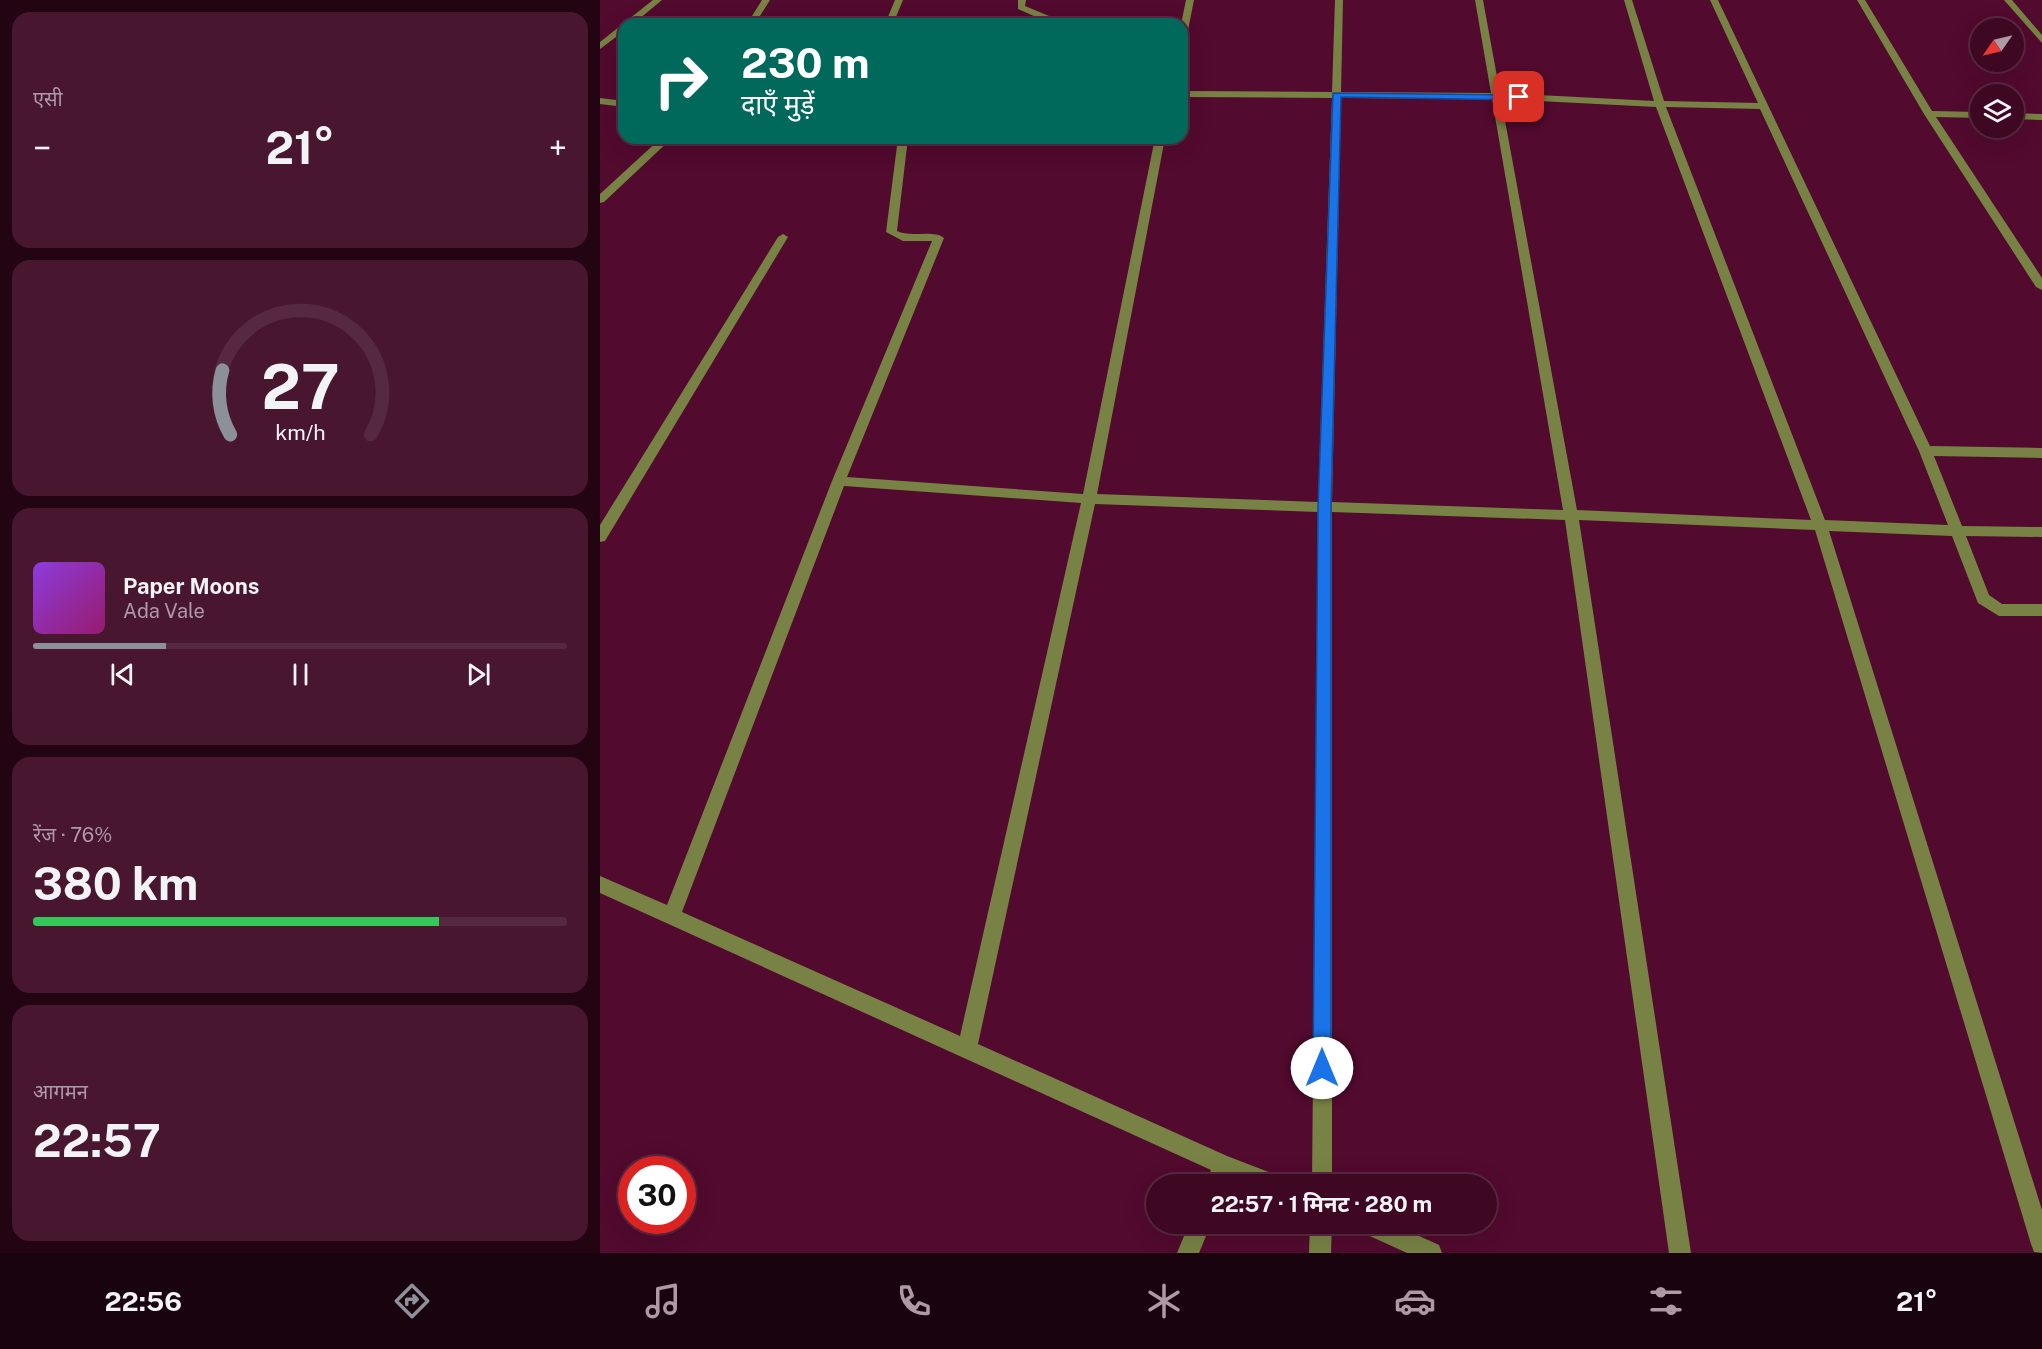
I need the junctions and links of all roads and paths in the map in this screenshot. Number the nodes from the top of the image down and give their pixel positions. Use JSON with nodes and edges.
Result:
{"nodes":[{"id":1,"x":658,"y":0,"type":"edge"},
{"id":2,"x":766,"y":0,"type":"edge"},
{"id":3,"x":899,"y":0,"type":"edge"},
{"id":4,"x":1022,"y":0,"type":"edge"},
{"id":5,"x":1190,"y":0,"type":"edge"},
{"id":6,"x":1339,"y":0,"type":"edge"},
{"id":7,"x":1479,"y":0,"type":"edge"},
{"id":8,"x":1628,"y":0,"type":"edge"},
{"id":9,"x":1714,"y":0,"type":"edge"},
{"id":10,"x":1861,"y":0,"type":"edge"},
{"id":11,"x":2008,"y":0,"type":"edge"},
{"id":12,"x":636,"y":18,"type":"edge"},
{"id":13,"x":755,"y":18,"type":"edge"},
{"id":14,"x":892,"y":18,"type":"edge"},
{"id":15,"x":1046,"y":18,"type":"edge"},
{"id":16,"x":1186,"y":18,"type":"edge"},
{"id":17,"x":618,"y":32,"type":"edge"},
{"id":18,"x":2042,"y":40,"type":"edge"},
{"id":19,"x":600,"y":46,"type":"edge"},
{"id":20,"x":1188,"y":94,"type":"edge"},
{"id":21,"x":1336,"y":95,"type":"junction"},
{"id":22,"x":1495,"y":96,"type":"junction"},
{"id":23,"x":600,"y":101,"type":"edge"},
{"id":24,"x":618,"y":103,"type":"edge"},
{"id":25,"x":1660,"y":104,"type":"junction"},
{"id":26,"x":1762,"y":106,"type":"junction"},
{"id":27,"x":1929,"y":114,"type":"junction"},
{"id":28,"x":1970,"y":115,"type":"edge"},
{"id":29,"x":2024,"y":116,"type":"edge"},
{"id":30,"x":2042,"y":117,"type":"edge"},
{"id":31,"x":661,"y":144,"type":"edge"},
{"id":32,"x":902,"y":144,"type":"edge"},
{"id":33,"x":1159,"y":144,"type":"edge"},
{"id":34,"x":600,"y":200,"type":"edge"},
{"id":35,"x":783,"y":237,"type":"dead end"},
{"id":36,"x":2042,"y":287,"type":"edge"},
{"id":37,"x":1926,"y":451,"type":"junction"},
{"id":38,"x":2042,"y":453,"type":"edge"},
{"id":39,"x":839,"y":481,"type":"junction"},
{"id":40,"x":1089,"y":499,"type":"junction"},
{"id":41,"x":1325,"y":508,"type":"junction"},
{"id":42,"x":1571,"y":515,"type":"junction"},
{"id":43,"x":1820,"y":525,"type":"junction"},
{"id":44,"x":1955,"y":531,"type":"junction"},
{"id":45,"x":2042,"y":532,"type":"edge"},
{"id":46,"x":600,"y":537,"type":"edge"},
{"id":47,"x":2042,"y":610,"type":"edge"},
{"id":48,"x":600,"y":884,"type":"edge"},
{"id":49,"x":671,"y":917,"type":"junction"},
{"id":50,"x":967,"y":1049,"type":"junction"},
{"id":51,"x":1224,"y":1164,"type":"junction"},
{"id":52,"x":1220,"y":1174,"type":"edge"},
{"id":53,"x":1249,"y":1174,"type":"edge"},
{"id":54,"x":1322,"y":1174,"type":"edge"},
{"id":55,"x":1196,"y":1234,"type":"edge"},
{"id":56,"x":1321,"y":1234,"type":"edge"},
{"id":57,"x":1390,"y":1234,"type":"edge"},
{"id":58,"x":2042,"y":1244,"type":"edge"},
{"id":59,"x":1188,"y":1253,"type":"edge"},
{"id":60,"x":1320,"y":1253,"type":"edge"},
{"id":61,"x":1431,"y":1253,"type":"edge"},
{"id":62,"x":1680,"y":1253,"type":"edge"}],
"edges":[{"from":1,"to":12,"type":"street"},
{"from":2,"to":13,"type":"street"},
{"from":3,"to":14,"type":"street"},
{"from":4,"to":15,"type":"street"},
{"from":5,"to":16,"type":"street"},
{"from":6,"to":21,"type":"street"},
{"from":7,"to":22,"type":"street"},
{"from":8,"to":25,"type":"street"},
{"from":9,"to":26,"type":"street"},
{"from":10,"to":27,"type":"street"},
{"from":11,"to":18,"type":"street"},
{"from":17,"to":19,"type":"street"},
{"from":20,"to":21,"type":"street"},
{"from":21,"to":22,"type":"street"},
{"from":21,"to":41,"type":"street"},
{"from":22,"to":25,"type":"street"},
{"from":22,"to":42,"type":"street"},
{"from":23,"to":24,"type":"street"},
{"from":25,"to":26,"type":"street"},
{"from":25,"to":43,"type":"street"},
{"from":26,"to":37,"type":"street"},
{"from":27,"to":28,"type":"street"},
{"from":27,"to":36,"type":"street"},
{"from":29,"to":30,"type":"street"},
{"from":31,"to":34,"type":"street"},
{"from":32,"to":39,"type":"street"},
{"from":33,"to":40,"type":"street"},
{"from":35,"to":46,"type":"street"},
{"from":37,"to":38,"type":"street"},
{"from":37,"to":44,"type":"street"},
{"from":39,"to":40,"type":"street"},
{"from":39,"to":49,"type":"street"},
{"from":40,"to":41,"type":"street"},
{"from":40,"to":50,"type":"street"},
{"from":41,"to":42,"type":"street"},
{"from":41,"to":54,"type":"street"},
{"from":42,"to":43,"type":"street"},
{"from":42,"to":62,"type":"street"},
{"from":43,"to":44,"type":"street"},
{"from":43,"to":58,"type":"street"},
{"from":44,"to":45,"type":"street"},
{"from":44,"to":47,"type":"street"},
{"from":48,"to":49,"type":"street"},
{"from":49,"to":50,"type":"street"},
{"from":50,"to":51,"type":"street"},
{"from":51,"to":52,"type":"street"},
{"from":51,"to":53,"type":"street"},
{"from":55,"to":59,"type":"street"},
{"from":56,"to":60,"type":"street"},
{"from":57,"to":61,"type":"street"}]}
